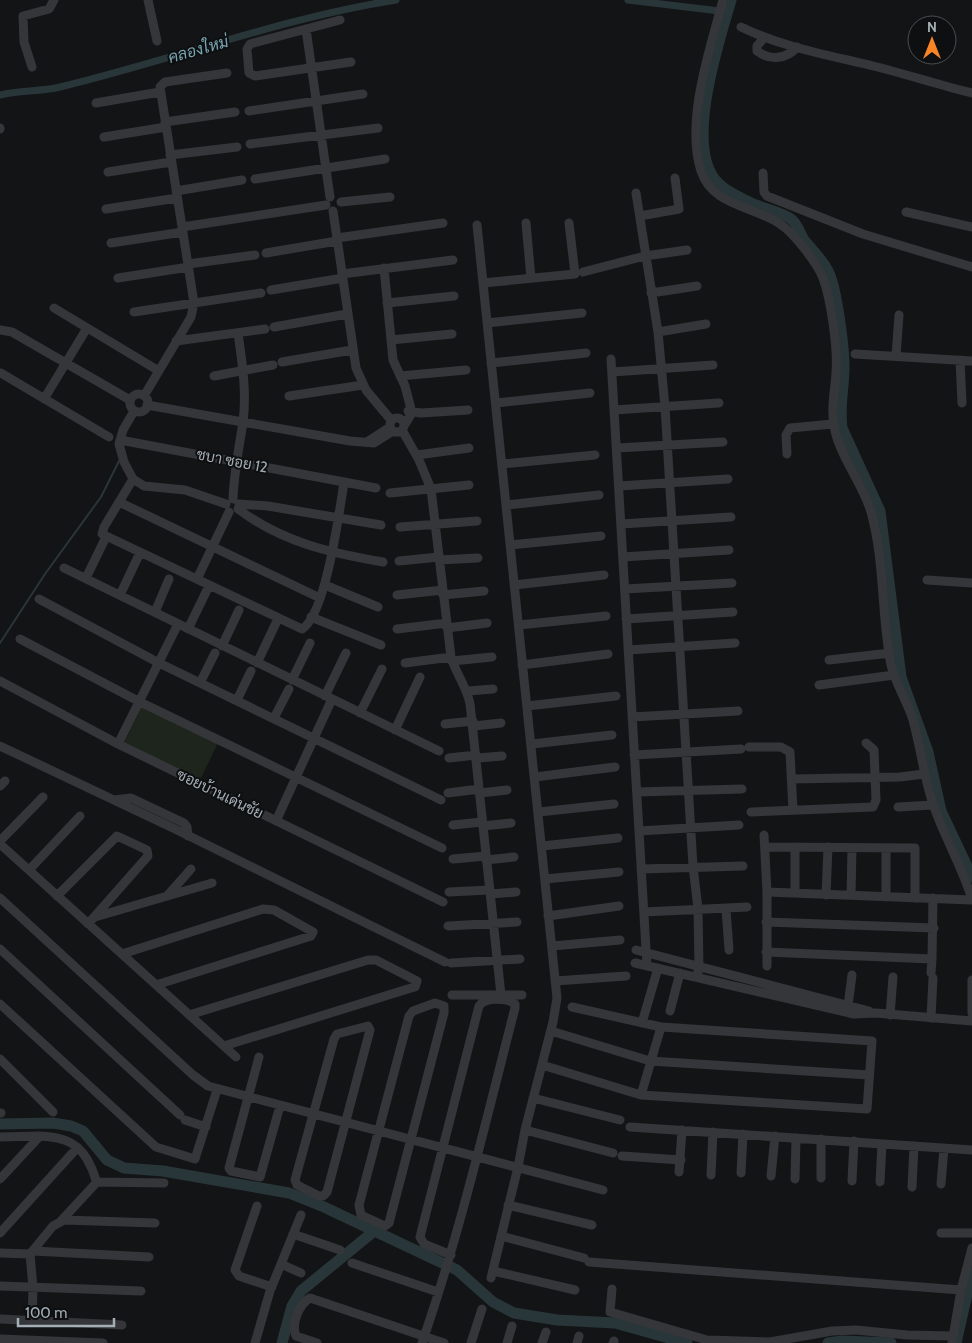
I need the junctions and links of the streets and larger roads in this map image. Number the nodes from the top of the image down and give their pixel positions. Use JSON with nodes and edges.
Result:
{"nodes":[{"id":1,"x":54,"y":0,"type":"edge"},
{"id":2,"x":148,"y":0,"type":"edge"},
{"id":3,"x":723,"y":1,"type":"edge"},
{"id":4,"x":340,"y":20,"type":"dead end"},
{"id":5,"x":741,"y":27,"type":"dead end"},
{"id":6,"x":306,"y":29,"type":"junction"},
{"id":7,"x":764,"y":38,"type":"junction"},
{"id":8,"x":157,"y":40,"type":"dead end"},
{"id":9,"x":797,"y":47,"type":"junction"},
{"id":10,"x":351,"y":62,"type":"dead end"},
{"id":11,"x":32,"y":67,"type":"dead end"},
{"id":12,"x":312,"y":69,"type":"junction"},
{"id":13,"x":227,"y":73,"type":"dead end"},
{"id":14,"x":160,"y":92,"type":"junction"},
{"id":15,"x":363,"y":94,"type":"dead end"},
{"id":16,"x":972,"y":94,"type":"edge"},
{"id":17,"x":317,"y":101,"type":"junction"},
{"id":18,"x":96,"y":103,"type":"dead end"},
{"id":19,"x":249,"y":111,"type":"dead end"},
{"id":20,"x":235,"y":112,"type":"dead end"},
{"id":21,"x":165,"y":124,"type":"junction"},
{"id":22,"x":378,"y":128,"type":"dead end"},
{"id":23,"x":322,"y":136,"type":"junction"},
{"id":24,"x":104,"y":137,"type":"dead end"},
{"id":25,"x":250,"y":144,"type":"dead end"},
{"id":26,"x":237,"y":146,"type":"dead end"},
{"id":27,"x":171,"y":158,"type":"junction"},
{"id":28,"x":385,"y":160,"type":"dead end"},
{"id":29,"x":326,"y":168,"type":"junction"},
{"id":30,"x":108,"y":172,"type":"dead end"},
{"id":31,"x":763,"y":173,"type":"dead end"},
{"id":32,"x":675,"y":178,"type":"dead end"},
{"id":33,"x":255,"y":179,"type":"dead end"},
{"id":34,"x":242,"y":180,"type":"dead end"},
{"id":35,"x":636,"y":193,"type":"dead end"},
{"id":36,"x":177,"y":194,"type":"junction"},
{"id":37,"x":390,"y":197,"type":"dead end"},
{"id":38,"x":330,"y":205,"type":"junction"},
{"id":39,"x":106,"y":209,"type":"dead end"},
{"id":40,"x":906,"y":212,"type":"dead end"},
{"id":41,"x":640,"y":216,"type":"junction"},
{"id":42,"x":443,"y":223,"type":"dead end"},
{"id":43,"x":526,"y":223,"type":"dead end"},
{"id":44,"x":568,"y":223,"type":"dead end"},
{"id":45,"x":477,"y":225,"type":"dead end"},
{"id":46,"x":972,"y":227,"type":"edge"},
{"id":47,"x":182,"y":230,"type":"junction"},
{"id":48,"x":337,"y":240,"type":"junction"},
{"id":49,"x":111,"y":243,"type":"dead end"},
{"id":50,"x":687,"y":250,"type":"dead end"},
{"id":51,"x":266,"y":253,"type":"dead end"},
{"id":52,"x":255,"y":255,"type":"dead end"},
{"id":53,"x":646,"y":256,"type":"junction"},
{"id":54,"x":453,"y":260,"type":"dead end"},
{"id":55,"x":188,"y":265,"type":"junction"},
{"id":56,"x":972,"y":266,"type":"edge"},
{"id":57,"x":384,"y":268,"type":"junction"},
{"id":58,"x":583,"y":272,"type":"dead end"},
{"id":59,"x":342,"y":276,"type":"junction"},
{"id":60,"x":118,"y":278,"type":"dead end"},
{"id":61,"x":531,"y":278,"type":"junction"},
{"id":62,"x":483,"y":283,"type":"junction"},
{"id":63,"x":696,"y":286,"type":"dead end"},
{"id":64,"x":271,"y":290,"type":"dead end"},
{"id":65,"x":261,"y":292,"type":"dead end"},
{"id":66,"x":651,"y":293,"type":"junction"},
{"id":67,"x":454,"y":296,"type":"dead end"},
{"id":68,"x":387,"y":303,"type":"junction"},
{"id":69,"x":194,"y":304,"type":"junction"},
{"id":70,"x":54,"y":308,"type":"dead end"},
{"id":71,"x":134,"y":312,"type":"dead end"},
{"id":72,"x":582,"y":313,"type":"dead end"},
{"id":73,"x":347,"y":314,"type":"junction"},
{"id":74,"x":899,"y":316,"type":"dead end"},
{"id":75,"x":487,"y":323,"type":"junction"},
{"id":76,"x":706,"y":324,"type":"dead end"},
{"id":77,"x":274,"y":327,"type":"dead end"},
{"id":78,"x":87,"y":328,"type":"junction"},
{"id":79,"x":265,"y":329,"type":"dead end"},
{"id":80,"x":0,"y":330,"type":"edge"},
{"id":81,"x":658,"y":332,"type":"junction"},
{"id":82,"x":238,"y":333,"type":"junction"},
{"id":83,"x":452,"y":334,"type":"dead end"},
{"id":84,"x":391,"y":340,"type":"junction"},
{"id":85,"x":176,"y":341,"type":"junction"},
{"id":86,"x":352,"y":350,"type":"junction"},
{"id":87,"x":586,"y":353,"type":"dead end"},
{"id":88,"x":856,"y":354,"type":"dead end"},
{"id":89,"x":896,"y":356,"type":"junction"},
{"id":90,"x":612,"y":359,"type":"dead end"},
{"id":91,"x":960,"y":360,"type":"junction"},
{"id":92,"x":972,"y":361,"type":"edge"},
{"id":93,"x":282,"y":362,"type":"dead end"},
{"id":94,"x":66,"y":363,"type":"junction"},
{"id":95,"x":491,"y":363,"type":"junction"},
{"id":96,"x":273,"y":365,"type":"dead end"},
{"id":97,"x":713,"y":365,"type":"dead end"},
{"id":98,"x":662,"y":369,"type":"junction"},
{"id":99,"x":243,"y":370,"type":"junction"},
{"id":100,"x":466,"y":370,"type":"dead end"},
{"id":101,"x":159,"y":371,"type":"junction"},
{"id":102,"x":612,"y":372,"type":"junction"},
{"id":103,"x":1,"y":373,"type":"edge"},
{"id":104,"x":214,"y":376,"type":"dead end"},
{"id":105,"x":400,"y":376,"type":"junction"},
{"id":106,"x":362,"y":385,"type":"junction"},
{"id":107,"x":590,"y":393,"type":"dead end"},
{"id":108,"x":289,"y":396,"type":"dead end"},
{"id":109,"x":44,"y":399,"type":"junction"},
{"id":110,"x":130,"y":400,"type":"junction"},
{"id":111,"x":146,"y":400,"type":"junction"},
{"id":112,"x":719,"y":403,"type":"dead end"},
{"id":113,"x":962,"y":403,"type":"dead end"},
{"id":114,"x":496,"y":404,"type":"junction"},
{"id":115,"x":665,"y":407,"type":"junction"},
{"id":116,"x":410,"y":410,"type":"junction"},
{"id":117,"x":468,"y":410,"type":"dead end"},
{"id":118,"x":614,"y":410,"type":"junction"},
{"id":119,"x":134,"y":411,"type":"junction"},
{"id":120,"x":243,"y":422,"type":"junction"},
{"id":121,"x":833,"y":424,"type":"junction"},
{"id":122,"x":397,"y":426,"type":"junction"},
{"id":123,"x":109,"y":438,"type":"dead end"},
{"id":124,"x":120,"y":440,"type":"junction"},
{"id":125,"x":723,"y":442,"type":"dead end"},
{"id":126,"x":668,"y":445,"type":"junction"},
{"id":127,"x":469,"y":448,"type":"dead end"},
{"id":128,"x":617,"y":448,"type":"junction"},
{"id":129,"x":787,"y":454,"type":"dead end"},
{"id":130,"x":417,"y":455,"type":"junction"},
{"id":131,"x":595,"y":455,"type":"dead end"},
{"id":132,"x":235,"y":462,"type":"junction"},
{"id":133,"x":502,"y":464,"type":"junction"},
{"id":134,"x":134,"y":479,"type":"junction"},
{"id":135,"x":728,"y":479,"type":"dead end"},
{"id":136,"x":344,"y":483,"type":"junction"},
{"id":137,"x":670,"y":483,"type":"junction"},
{"id":138,"x":469,"y":485,"type":"dead end"},
{"id":139,"x":619,"y":486,"type":"junction"},
{"id":140,"x":376,"y":488,"type":"dead end"},
{"id":141,"x":431,"y":489,"type":"junction"},
{"id":142,"x":390,"y":493,"type":"dead end"},
{"id":143,"x":599,"y":495,"type":"dead end"},
{"id":144,"x":119,"y":502,"type":"junction"},
{"id":145,"x":507,"y":505,"type":"junction"},
{"id":146,"x":233,"y":506,"type":"junction"},
{"id":147,"x":731,"y":517,"type":"dead end"},
{"id":148,"x":338,"y":518,"type":"junction"},
{"id":149,"x":476,"y":521,"type":"dead end"},
{"id":150,"x":673,"y":521,"type":"junction"},
{"id":151,"x":436,"y":524,"type":"junction"},
{"id":152,"x":621,"y":524,"type":"junction"},
{"id":153,"x":381,"y":525,"type":"dead end"},
{"id":154,"x":400,"y":527,"type":"dead end"},
{"id":155,"x":601,"y":536,"type":"dead end"},
{"id":156,"x":104,"y":541,"type":"dead end"},
{"id":157,"x":510,"y":545,"type":"junction"},
{"id":158,"x":212,"y":547,"type":"junction"},
{"id":159,"x":729,"y":550,"type":"dead end"},
{"id":160,"x":331,"y":553,"type":"junction"},
{"id":161,"x":675,"y":555,"type":"junction"},
{"id":162,"x":138,"y":557,"type":"dead end"},
{"id":163,"x":623,"y":557,"type":"junction"},
{"id":164,"x":478,"y":558,"type":"dead end"},
{"id":165,"x":439,"y":559,"type":"junction"},
{"id":166,"x":400,"y":561,"type":"dead end"},
{"id":167,"x":383,"y":562,"type":"dead end"},
{"id":168,"x":64,"y":568,"type":"dead end"},
{"id":169,"x":604,"y":575,"type":"dead end"},
{"id":170,"x":86,"y":578,"type":"junction"},
{"id":171,"x":170,"y":579,"type":"dead end"},
{"id":172,"x":196,"y":579,"type":"junction"},
{"id":173,"x":926,"y":580,"type":"dead end"},
{"id":174,"x":732,"y":583,"type":"dead end"},
{"id":175,"x":972,"y":583,"type":"edge"},
{"id":176,"x":325,"y":585,"type":"junction"},
{"id":177,"x":514,"y":585,"type":"junction"},
{"id":178,"x":677,"y":585,"type":"junction"},
{"id":179,"x":625,"y":588,"type":"junction"},
{"id":180,"x":207,"y":590,"type":"dead end"},
{"id":181,"x":484,"y":591,"type":"dead end"},
{"id":182,"x":443,"y":593,"type":"junction"},
{"id":183,"x":120,"y":595,"type":"junction"},
{"id":184,"x":397,"y":595,"type":"dead end"},
{"id":185,"x":320,"y":598,"type":"junction"},
{"id":186,"x":39,"y":599,"type":"dead end"},
{"id":187,"x":378,"y":607,"type":"dead end"},
{"id":188,"x":239,"y":610,"type":"dead end"},
{"id":189,"x":155,"y":612,"type":"junction"},
{"id":190,"x":733,"y":612,"type":"dead end"},
{"id":191,"x":606,"y":616,"type":"dead end"},
{"id":192,"x":679,"y":616,"type":"junction"},
{"id":193,"x":311,"y":617,"type":"junction"},
{"id":194,"x":626,"y":619,"type":"junction"},
{"id":195,"x":276,"y":623,"type":"dead end"},
{"id":196,"x":178,"y":624,"type":"junction"},
{"id":197,"x":487,"y":624,"type":"dead end"},
{"id":198,"x":447,"y":625,"type":"junction"},
{"id":199,"x":519,"y":625,"type":"junction"},
{"id":200,"x":188,"y":629,"type":"junction"},
{"id":201,"x":397,"y":629,"type":"dead end"},
{"id":202,"x":20,"y":639,"type":"dead end"},
{"id":203,"x":310,"y":642,"type":"dead end"},
{"id":204,"x":736,"y":643,"type":"dead end"},
{"id":205,"x":381,"y":645,"type":"dead end"},
{"id":206,"x":222,"y":646,"type":"junction"},
{"id":207,"x":681,"y":646,"type":"junction"},
{"id":208,"x":628,"y":650,"type":"junction"},
{"id":209,"x":215,"y":653,"type":"dead end"},
{"id":210,"x":346,"y":653,"type":"dead end"},
{"id":211,"x":890,"y":653,"type":"junction"},
{"id":212,"x":608,"y":654,"type":"dead end"},
{"id":213,"x":492,"y":657,"type":"dead end"},
{"id":214,"x":452,"y":659,"type":"junction"},
{"id":215,"x":829,"y":660,"type":"dead end"},
{"id":216,"x":159,"y":663,"type":"junction"},
{"id":217,"x":257,"y":663,"type":"junction"},
{"id":218,"x":405,"y":663,"type":"dead end"},
{"id":219,"x":522,"y":665,"type":"junction"},
{"id":220,"x":382,"y":669,"type":"dead end"},
{"id":221,"x":251,"y":671,"type":"dead end"},
{"id":222,"x":894,"y":676,"type":"junction"},
{"id":223,"x":420,"y":677,"type":"dead end"},
{"id":224,"x":292,"y":680,"type":"junction"},
{"id":225,"x":0,"y":681,"type":"edge"},
{"id":226,"x":200,"y":683,"type":"junction"},
{"id":227,"x":819,"y":684,"type":"dead end"},
{"id":228,"x":288,"y":689,"type":"dead end"},
{"id":229,"x":492,"y":689,"type":"dead end"},
{"id":230,"x":468,"y":691,"type":"junction"},
{"id":231,"x":616,"y":696,"type":"dead end"},
{"id":232,"x":329,"y":697,"type":"junction"},
{"id":233,"x":237,"y":700,"type":"junction"},
{"id":234,"x":140,"y":702,"type":"junction"},
{"id":235,"x":526,"y":706,"type":"junction"},
{"id":236,"x":738,"y":711,"type":"dead end"},
{"id":237,"x":360,"y":713,"type":"junction"},
{"id":238,"x":684,"y":713,"type":"junction"},
{"id":239,"x":632,"y":717,"type":"junction"},
{"id":240,"x":274,"y":718,"type":"junction"},
{"id":241,"x":473,"y":723,"type":"junction"},
{"id":242,"x":501,"y":723,"type":"dead end"},
{"id":243,"x":445,"y":724,"type":"dead end"},
{"id":244,"x":395,"y":730,"type":"junction"},
{"id":245,"x":612,"y":735,"type":"dead end"},
{"id":246,"x":314,"y":738,"type":"junction"},
{"id":247,"x":866,"y":743,"type":"dead end"},
{"id":248,"x":118,"y":744,"type":"junction"},
{"id":249,"x":532,"y":744,"type":"junction"},
{"id":250,"x":0,"y":746,"type":"edge"},
{"id":251,"x":439,"y":751,"type":"dead end"},
{"id":252,"x":687,"y":752,"type":"junction"},
{"id":253,"x":634,"y":755,"type":"junction"},
{"id":254,"x":476,"y":756,"type":"junction"},
{"id":255,"x":502,"y":756,"type":"dead end"},
{"id":256,"x":449,"y":758,"type":"dead end"},
{"id":257,"x":615,"y":767,"type":"dead end"},
{"id":258,"x":924,"y":774,"type":"junction"},
{"id":259,"x":296,"y":777,"type":"junction"},
{"id":260,"x":535,"y":777,"type":"junction"},
{"id":261,"x":875,"y":777,"type":"junction"},
{"id":262,"x":792,"y":779,"type":"junction"},
{"id":263,"x":742,"y":789,"type":"dead end"},
{"id":264,"x":507,"y":790,"type":"dead end"},
{"id":265,"x":689,"y":790,"type":"junction"},
{"id":266,"x":480,"y":791,"type":"junction"},
{"id":267,"x":448,"y":792,"type":"dead end"},
{"id":268,"x":636,"y":792,"type":"junction"},
{"id":269,"x":43,"y":797,"type":"dead end"},
{"id":270,"x":440,"y":800,"type":"dead end"},
{"id":271,"x":614,"y":804,"type":"dead end"},
{"id":272,"x":933,"y":805,"type":"junction"},
{"id":273,"x":898,"y":808,"type":"dead end"},
{"id":274,"x":792,"y":810,"type":"junction"},
{"id":275,"x":539,"y":812,"type":"junction"},
{"id":276,"x":751,"y":812,"type":"dead end"},
{"id":277,"x":80,"y":816,"type":"dead end"},
{"id":278,"x":276,"y":821,"type":"junction"},
{"id":279,"x":511,"y":823,"type":"dead end"},
{"id":280,"x":483,"y":824,"type":"junction"},
{"id":281,"x":453,"y":825,"type":"dead end"},
{"id":282,"x":739,"y":825,"type":"dead end"},
{"id":283,"x":691,"y":827,"type":"junction"},
{"id":284,"x":639,"y":831,"type":"junction"},
{"id":285,"x":764,"y":835,"type":"dead end"},
{"id":286,"x":618,"y":838,"type":"dead end"},
{"id":287,"x":0,"y":842,"type":"edge"},
{"id":288,"x":542,"y":846,"type":"junction"},
{"id":289,"x":765,"y":847,"type":"junction"},
{"id":290,"x":795,"y":847,"type":"junction"},
{"id":291,"x":442,"y":848,"type":"dead end"},
{"id":292,"x":828,"y":848,"type":"junction"},
{"id":293,"x":852,"y":848,"type":"junction"},
{"id":294,"x":886,"y":848,"type":"junction"},
{"id":295,"x":514,"y":857,"type":"dead end"},
{"id":296,"x":486,"y":858,"type":"junction"},
{"id":297,"x":453,"y":859,"type":"dead end"},
{"id":298,"x":692,"y":866,"type":"junction"},
{"id":299,"x":743,"y":866,"type":"dead end"},
{"id":300,"x":191,"y":868,"type":"dead end"},
{"id":301,"x":641,"y":869,"type":"junction"},
{"id":302,"x":29,"y":870,"type":"junction"},
{"id":303,"x":619,"y":872,"type":"dead end"},
{"id":304,"x":545,"y":880,"type":"junction"},
{"id":305,"x":212,"y":883,"type":"dead end"},
{"id":306,"x":449,"y":892,"type":"dead end"},
{"id":307,"x":489,"y":892,"type":"junction"},
{"id":308,"x":516,"y":892,"type":"dead end"},
{"id":309,"x":767,"y":892,"type":"junction"},
{"id":310,"x":795,"y":894,"type":"junction"},
{"id":311,"x":826,"y":894,"type":"junction"},
{"id":312,"x":58,"y":896,"type":"junction"},
{"id":313,"x":166,"y":896,"type":"junction"},
{"id":314,"x":851,"y":896,"type":"junction"},
{"id":315,"x":886,"y":897,"type":"junction"},
{"id":316,"x":0,"y":898,"type":"edge"},
{"id":317,"x":915,"y":898,"type":"junction"},
{"id":318,"x":934,"y":898,"type":"junction"},
{"id":319,"x":972,"y":899,"type":"edge"},
{"id":320,"x":442,"y":902,"type":"dead end"},
{"id":321,"x":619,"y":906,"type":"dead end"},
{"id":322,"x":747,"y":907,"type":"dead end"},
{"id":323,"x":698,"y":909,"type":"junction"},
{"id":324,"x":726,"y":909,"type":"junction"},
{"id":325,"x":644,"y":912,"type":"junction"},
{"id":326,"x":548,"y":916,"type":"junction"},
{"id":327,"x":91,"y":921,"type":"junction"},
{"id":328,"x":517,"y":922,"type":"dead end"},
{"id":329,"x":766,"y":922,"type":"junction"},
{"id":330,"x":494,"y":924,"type":"junction"},
{"id":331,"x":448,"y":926,"type":"dead end"},
{"id":332,"x":934,"y":928,"type":"junction"},
{"id":333,"x":620,"y":940,"type":"dead end"},
{"id":334,"x":552,"y":946,"type":"junction"},
{"id":335,"x":0,"y":949,"type":"edge"},
{"id":336,"x":636,"y":950,"type":"dead end"},
{"id":337,"x":729,"y":950,"type":"dead end"},
{"id":338,"x":766,"y":952,"type":"junction"},
{"id":339,"x":122,"y":954,"type":"junction"},
{"id":340,"x":646,"y":954,"type":"junction"},
{"id":341,"x":520,"y":959,"type":"dead end"},
{"id":342,"x":932,"y":959,"type":"junction"},
{"id":343,"x":498,"y":960,"type":"junction"},
{"id":344,"x":635,"y":963,"type":"dead end"},
{"id":345,"x":647,"y":966,"type":"junction"},
{"id":346,"x":766,"y":966,"type":"dead end"},
{"id":347,"x":658,"y":968,"type":"junction"},
{"id":348,"x":698,"y":972,"type":"junction"},
{"id":349,"x":680,"y":973,"type":"junction"},
{"id":350,"x":852,"y":975,"type":"dead end"},
{"id":351,"x":626,"y":976,"type":"dead end"},
{"id":352,"x":893,"y":977,"type":"dead end"},
{"id":353,"x":972,"y":980,"type":"edge"},
{"id":354,"x":556,"y":982,"type":"junction"},
{"id":355,"x":156,"y":985,"type":"junction"},
{"id":356,"x":522,"y":994,"type":"dead end"},
{"id":357,"x":452,"y":995,"type":"dead end"},
{"id":358,"x":501,"y":995,"type":"junction"},
{"id":359,"x":0,"y":1004,"type":"edge"},
{"id":360,"x":848,"y":1006,"type":"junction"},
{"id":361,"x":572,"y":1008,"type":"dead end"},
{"id":362,"x":670,"y":1011,"type":"dead end"},
{"id":363,"x":972,"y":1013,"type":"edge"},
{"id":364,"x":876,"y":1014,"type":"junction"},
{"id":365,"x":189,"y":1015,"type":"junction"},
{"id":366,"x":890,"y":1015,"type":"junction"},
{"id":367,"x":931,"y":1018,"type":"junction"},
{"id":368,"x":972,"y":1021,"type":"edge"},
{"id":369,"x":642,"y":1023,"type":"junction"},
{"id":370,"x":660,"y":1027,"type":"junction"},
{"id":371,"x":551,"y":1031,"type":"junction"},
{"id":372,"x":224,"y":1046,"type":"junction"},
{"id":373,"x":259,"y":1056,"type":"dead end"},
{"id":374,"x":236,"y":1057,"type":"dead end"},
{"id":375,"x":0,"y":1059,"type":"edge"},
{"id":376,"x":650,"y":1061,"type":"junction"},
{"id":377,"x":542,"y":1065,"type":"junction"},
{"id":378,"x":869,"y":1075,"type":"junction"},
{"id":379,"x":217,"y":1090,"type":"junction"},
{"id":380,"x":641,"y":1095,"type":"junction"},
{"id":381,"x":249,"y":1098,"type":"junction"},
{"id":382,"x":533,"y":1098,"type":"junction"},
{"id":383,"x":280,"y":1106,"type":"junction"},
{"id":384,"x":53,"y":1112,"type":"dead end"},
{"id":385,"x":313,"y":1114,"type":"junction"},
{"id":386,"x":620,"y":1120,"type":"dead end"},
{"id":387,"x":346,"y":1123,"type":"junction"},
{"id":388,"x":206,"y":1127,"type":"junction"},
{"id":389,"x":630,"y":1127,"type":"dead end"},
{"id":390,"x":524,"y":1130,"type":"junction"},
{"id":391,"x":682,"y":1130,"type":"junction"},
{"id":392,"x":378,"y":1131,"type":"junction"},
{"id":393,"x":713,"y":1132,"type":"junction"},
{"id":394,"x":743,"y":1134,"type":"junction"},
{"id":395,"x":40,"y":1136,"type":"junction"},
{"id":396,"x":775,"y":1136,"type":"junction"},
{"id":397,"x":0,"y":1137,"type":"edge"},
{"id":398,"x":796,"y":1138,"type":"junction"},
{"id":399,"x":411,"y":1140,"type":"junction"},
{"id":400,"x":821,"y":1140,"type":"junction"},
{"id":401,"x":854,"y":1142,"type":"junction"},
{"id":402,"x":882,"y":1144,"type":"junction"},
{"id":403,"x":914,"y":1146,"type":"junction"},
{"id":404,"x":77,"y":1148,"type":"junction"},
{"id":405,"x":443,"y":1148,"type":"junction"},
{"id":406,"x":944,"y":1148,"type":"junction"},
{"id":407,"x":972,"y":1150,"type":"edge"},
{"id":408,"x":477,"y":1157,"type":"junction"},
{"id":409,"x":681,"y":1160,"type":"junction"},
{"id":410,"x":518,"y":1167,"type":"junction"},
{"id":411,"x":680,"y":1172,"type":"dead end"},
{"id":412,"x":741,"y":1173,"type":"dead end"},
{"id":413,"x":711,"y":1175,"type":"dead end"},
{"id":414,"x":772,"y":1176,"type":"dead end"},
{"id":415,"x":821,"y":1178,"type":"dead end"},
{"id":416,"x":0,"y":1179,"type":"edge"},
{"id":417,"x":795,"y":1179,"type":"dead end"},
{"id":418,"x":852,"y":1181,"type":"dead end"},
{"id":419,"x":97,"y":1182,"type":"junction"},
{"id":420,"x":880,"y":1182,"type":"dead end"},
{"id":421,"x":164,"y":1183,"type":"dead end"},
{"id":422,"x":941,"y":1184,"type":"dead end"},
{"id":423,"x":912,"y":1187,"type":"dead end"},
{"id":424,"x":603,"y":1190,"type":"dead end"},
{"id":425,"x":508,"y":1205,"type":"junction"},
{"id":426,"x":257,"y":1206,"type":"dead end"},
{"id":427,"x":301,"y":1215,"type":"dead end"},
{"id":428,"x":60,"y":1222,"type":"junction"},
{"id":429,"x":155,"y":1223,"type":"dead end"},
{"id":430,"x":592,"y":1225,"type":"dead end"},
{"id":431,"x":0,"y":1233,"type":"edge"},
{"id":432,"x":941,"y":1233,"type":"dead end"},
{"id":433,"x":972,"y":1233,"type":"edge"},
{"id":434,"x":293,"y":1234,"type":"junction"},
{"id":435,"x":501,"y":1236,"type":"junction"},
{"id":436,"x":972,"y":1248,"type":"edge"},
{"id":437,"x":340,"y":1250,"type":"dead end"},
{"id":438,"x":32,"y":1252,"type":"junction"},
{"id":439,"x":0,"y":1253,"type":"edge"},
{"id":440,"x":451,"y":1255,"type":"junction"},
{"id":441,"x":149,"y":1257,"type":"dead end"},
{"id":442,"x":352,"y":1263,"type":"dead end"},
{"id":443,"x":281,"y":1264,"type":"junction"},
{"id":444,"x":301,"y":1273,"type":"dead end"},
{"id":445,"x":0,"y":1286,"type":"edge"},
{"id":446,"x":272,"y":1287,"type":"junction"},
{"id":447,"x":33,"y":1288,"type":"junction"},
{"id":448,"x":612,"y":1289,"type":"dead end"},
{"id":449,"x":575,"y":1290,"type":"dead end"},
{"id":450,"x":962,"y":1290,"type":"junction"},
{"id":451,"x":141,"y":1291,"type":"dead end"},
{"id":452,"x":438,"y":1292,"type":"junction"},
{"id":453,"x":482,"y":1309,"type":"dead end"},
{"id":454,"x":0,"y":1320,"type":"edge"},
{"id":455,"x":32,"y":1321,"type":"junction"},
{"id":456,"x":122,"y":1325,"type":"dead end"},
{"id":457,"x":512,"y":1326,"type":"dead end"},
{"id":458,"x":546,"y":1332,"type":"dead end"},
{"id":459,"x":423,"y":1339,"type":"edge"},
{"id":460,"x":5,"y":1340,"type":"edge"},
{"id":461,"x":953,"y":1340,"type":"edge"},
{"id":462,"x":103,"y":1343,"type":"edge"},
{"id":463,"x":255,"y":1343,"type":"edge"},
{"id":464,"x":317,"y":1343,"type":"edge"},
{"id":465,"x":444,"y":1343,"type":"edge"},
{"id":466,"x":471,"y":1343,"type":"edge"},
{"id":467,"x":507,"y":1343,"type":"edge"},
{"id":468,"x":542,"y":1343,"type":"edge"}],
"edges":[{"from":1,"to":11,"type":"street"},
{"from":2,"to":8,"type":"street"},
{"from":3,"to":121,"type":"street"},
{"from":4,"to":6,"type":"street"},
{"from":5,"to":7,"type":"street"},
{"from":6,"to":12,"type":"street"},
{"from":6,"to":12,"type":"street"},
{"from":7,"to":9,"type":"street"},
{"from":7,"to":9,"type":"street"},
{"from":9,"to":16,"type":"street"},
{"from":10,"to":12,"type":"street"},
{"from":12,"to":17,"type":"street"},
{"from":13,"to":14,"type":"street"},
{"from":14,"to":18,"type":"street"},
{"from":14,"to":21,"type":"street"},
{"from":15,"to":17,"type":"street"},
{"from":17,"to":19,"type":"street"},
{"from":17,"to":23,"type":"street"},
{"from":20,"to":21,"type":"street"},
{"from":21,"to":24,"type":"street"},
{"from":21,"to":27,"type":"street"},
{"from":22,"to":23,"type":"street"},
{"from":23,"to":25,"type":"street"},
{"from":23,"to":29,"type":"street"},
{"from":26,"to":27,"type":"street"},
{"from":27,"to":30,"type":"street"},
{"from":27,"to":36,"type":"street"},
{"from":28,"to":29,"type":"street"},
{"from":29,"to":33,"type":"street"},
{"from":29,"to":38,"type":"street"},
{"from":31,"to":56,"type":"street"},
{"from":32,"to":41,"type":"street"},
{"from":34,"to":36,"type":"street"},
{"from":35,"to":41,"type":"street"},
{"from":36,"to":39,"type":"street"},
{"from":36,"to":47,"type":"street"},
{"from":37,"to":38,"type":"street"},
{"from":38,"to":47,"type":"street"},
{"from":38,"to":48,"type":"street"},
{"from":40,"to":46,"type":"street"},
{"from":41,"to":53,"type":"street"},
{"from":42,"to":48,"type":"street"},
{"from":43,"to":61,"type":"street"},
{"from":44,"to":61,"type":"street"},
{"from":45,"to":62,"type":"street"},
{"from":47,"to":49,"type":"street"},
{"from":47,"to":55,"type":"street"},
{"from":48,"to":51,"type":"street"},
{"from":48,"to":59,"type":"street"},
{"from":50,"to":53,"type":"street"},
{"from":52,"to":55,"type":"street"},
{"from":53,"to":58,"type":"street"},
{"from":53,"to":66,"type":"street"},
{"from":54,"to":57,"type":"street"},
{"from":55,"to":60,"type":"street"},
{"from":55,"to":69,"type":"street"},
{"from":57,"to":59,"type":"street"},
{"from":57,"to":68,"type":"street"},
{"from":59,"to":64,"type":"street"},
{"from":59,"to":73,"type":"street"},
{"from":61,"to":62,"type":"street"},
{"from":62,"to":75,"type":"street"},
{"from":63,"to":66,"type":"street"},
{"from":65,"to":69,"type":"street"},
{"from":66,"to":81,"type":"street"},
{"from":67,"to":68,"type":"street"},
{"from":68,"to":84,"type":"street"},
{"from":69,"to":71,"type":"street"},
{"from":69,"to":85,"type":"street"},
{"from":70,"to":78,"type":"street"},
{"from":72,"to":75,"type":"street"},
{"from":73,"to":77,"type":"street"},
{"from":73,"to":86,"type":"street"},
{"from":74,"to":89,"type":"street"},
{"from":75,"to":95,"type":"street"},
{"from":76,"to":81,"type":"street"},
{"from":78,"to":94,"type":"street"},
{"from":78,"to":101,"type":"street"},
{"from":79,"to":82,"type":"street"},
{"from":80,"to":94,"type":"street"},
{"from":81,"to":98,"type":"street"},
{"from":82,"to":85,"type":"street"},
{"from":82,"to":99,"type":"street"},
{"from":83,"to":84,"type":"street"},
{"from":84,"to":105,"type":"street"},
{"from":85,"to":101,"type":"street"},
{"from":86,"to":93,"type":"street"},
{"from":86,"to":106,"type":"street"},
{"from":87,"to":95,"type":"street"},
{"from":88,"to":89,"type":"street"},
{"from":89,"to":91,"type":"street"},
{"from":90,"to":102,"type":"street"},
{"from":91,"to":92,"type":"street"},
{"from":91,"to":113,"type":"street"},
{"from":94,"to":109,"type":"street"},
{"from":94,"to":110,"type":"street"},
{"from":95,"to":114,"type":"street"},
{"from":96,"to":99,"type":"street"},
{"from":97,"to":98,"type":"street"},
{"from":98,"to":102,"type":"street"},
{"from":98,"to":115,"type":"street"},
{"from":99,"to":104,"type":"street"},
{"from":99,"to":120,"type":"street"},
{"from":100,"to":105,"type":"street"},
{"from":101,"to":111,"type":"street"},
{"from":102,"to":118,"type":"street"},
{"from":103,"to":109,"type":"street"},
{"from":105,"to":116,"type":"street"},
{"from":106,"to":108,"type":"street"},
{"from":106,"to":122,"type":"street"},
{"from":107,"to":114,"type":"street"},
{"from":109,"to":123,"type":"street"},
{"from":110,"to":111,"type":"street"},
{"from":110,"to":119,"type":"street"},
{"from":111,"to":119,"type":"street"},
{"from":111,"to":120,"type":"street"},
{"from":112,"to":115,"type":"street"},
{"from":114,"to":133,"type":"street"},
{"from":115,"to":118,"type":"street"},
{"from":115,"to":126,"type":"street"},
{"from":116,"to":117,"type":"street"},
{"from":116,"to":122,"type":"street"},
{"from":118,"to":128,"type":"street"},
{"from":119,"to":124,"type":"street"},
{"from":120,"to":122,"type":"street"},
{"from":120,"to":132,"type":"street"},
{"from":121,"to":129,"type":"street"},
{"from":121,"to":211,"type":"street"},
{"from":122,"to":130,"type":"street"},
{"from":124,"to":132,"type":"street","name":"ชบา ซอย 12"},
{"from":124,"to":134,"type":"street"},
{"from":125,"to":126,"type":"street"},
{"from":126,"to":128,"type":"street"},
{"from":126,"to":137,"type":"street"},
{"from":127,"to":130,"type":"street"},
{"from":128,"to":139,"type":"street"},
{"from":130,"to":141,"type":"street"},
{"from":131,"to":133,"type":"street"},
{"from":132,"to":136,"type":"street","name":"ชบา ซอย 12"},
{"from":132,"to":146,"type":"street"},
{"from":133,"to":145,"type":"street"},
{"from":134,"to":144,"type":"street"},
{"from":134,"to":146,"type":"street"},
{"from":135,"to":137,"type":"street"},
{"from":136,"to":140,"type":"street","name":"ชบา ซอย 12"},
{"from":136,"to":148,"type":"street"},
{"from":137,"to":139,"type":"street"},
{"from":137,"to":150,"type":"street"},
{"from":138,"to":141,"type":"street"},
{"from":139,"to":152,"type":"street"},
{"from":141,"to":142,"type":"street"},
{"from":141,"to":151,"type":"street"},
{"from":143,"to":145,"type":"street"},
{"from":144,"to":158,"type":"street"},
{"from":144,"to":172,"type":"street"},
{"from":145,"to":157,"type":"street"},
{"from":146,"to":148,"type":"street"},
{"from":146,"to":158,"type":"street"},
{"from":146,"to":160,"type":"street"},
{"from":147,"to":150,"type":"street"},
{"from":148,"to":153,"type":"street"},
{"from":148,"to":160,"type":"street"},
{"from":149,"to":151,"type":"street"},
{"from":150,"to":152,"type":"street"},
{"from":150,"to":161,"type":"street"},
{"from":151,"to":154,"type":"street"},
{"from":151,"to":165,"type":"street"},
{"from":152,"to":163,"type":"street"},
{"from":155,"to":157,"type":"street"},
{"from":156,"to":170,"type":"street"},
{"from":157,"to":177,"type":"street"},
{"from":158,"to":172,"type":"street"},
{"from":158,"to":185,"type":"street"},
{"from":159,"to":161,"type":"street"},
{"from":160,"to":167,"type":"street"},
{"from":160,"to":176,"type":"street"},
{"from":161,"to":163,"type":"street"},
{"from":161,"to":178,"type":"street"},
{"from":162,"to":183,"type":"street"},
{"from":163,"to":179,"type":"street"},
{"from":164,"to":165,"type":"street"},
{"from":165,"to":166,"type":"street"},
{"from":165,"to":182,"type":"street"},
{"from":168,"to":170,"type":"street"},
{"from":169,"to":177,"type":"street"},
{"from":170,"to":183,"type":"street"},
{"from":171,"to":189,"type":"street"},
{"from":172,"to":193,"type":"street"},
{"from":173,"to":175,"type":"street"},
{"from":174,"to":178,"type":"street"},
{"from":176,"to":185,"type":"street"},
{"from":176,"to":187,"type":"street"},
{"from":177,"to":199,"type":"street"},
{"from":178,"to":179,"type":"street"},
{"from":178,"to":192,"type":"street"},
{"from":179,"to":194,"type":"street"},
{"from":180,"to":200,"type":"street"},
{"from":181,"to":182,"type":"street"},
{"from":182,"to":184,"type":"street"},
{"from":182,"to":198,"type":"street"},
{"from":183,"to":189,"type":"street"},
{"from":185,"to":193,"type":"street"},
{"from":186,"to":216,"type":"street"},
{"from":188,"to":206,"type":"street"},
{"from":189,"to":196,"type":"street"},
{"from":190,"to":192,"type":"street"},
{"from":191,"to":199,"type":"street"},
{"from":192,"to":194,"type":"street"},
{"from":192,"to":207,"type":"street"},
{"from":193,"to":205,"type":"street"},
{"from":194,"to":208,"type":"street"},
{"from":195,"to":217,"type":"street"},
{"from":196,"to":200,"type":"street"},
{"from":196,"to":216,"type":"street"},
{"from":197,"to":198,"type":"street"},
{"from":198,"to":201,"type":"street"},
{"from":198,"to":214,"type":"street"},
{"from":199,"to":219,"type":"street"},
{"from":200,"to":206,"type":"street"},
{"from":202,"to":234,"type":"street"},
{"from":203,"to":224,"type":"street"},
{"from":204,"to":207,"type":"street"},
{"from":206,"to":217,"type":"street"},
{"from":207,"to":208,"type":"street"},
{"from":207,"to":238,"type":"street"},
{"from":208,"to":239,"type":"street"},
{"from":209,"to":226,"type":"street"},
{"from":210,"to":232,"type":"street"},
{"from":211,"to":215,"type":"street"},
{"from":211,"to":222,"type":"street"},
{"from":212,"to":219,"type":"street"},
{"from":213,"to":214,"type":"street"},
{"from":214,"to":218,"type":"street"},
{"from":214,"to":230,"type":"street"},
{"from":216,"to":226,"type":"street"},
{"from":216,"to":234,"type":"street"},
{"from":217,"to":224,"type":"street"},
{"from":219,"to":235,"type":"street"},
{"from":220,"to":237,"type":"street"},
{"from":221,"to":233,"type":"street"},
{"from":222,"to":227,"type":"street"},
{"from":222,"to":258,"type":"street"},
{"from":223,"to":244,"type":"street"},
{"from":224,"to":232,"type":"street"},
{"from":225,"to":248,"type":"street","name":"ซอยบ้านเด่นชัย"},
{"from":226,"to":233,"type":"street"},
{"from":228,"to":240,"type":"street"},
{"from":229,"to":230,"type":"street"},
{"from":230,"to":241,"type":"street"},
{"from":231,"to":235,"type":"street"},
{"from":232,"to":237,"type":"street"},
{"from":232,"to":246,"type":"street"},
{"from":233,"to":240,"type":"street"},
{"from":234,"to":248,"type":"street"},
{"from":234,"to":259,"type":"street"},
{"from":235,"to":249,"type":"street"},
{"from":236,"to":238,"type":"street"},
{"from":237,"to":244,"type":"street"},
{"from":238,"to":239,"type":"street"},
{"from":238,"to":252,"type":"street"},
{"from":239,"to":253,"type":"street"},
{"from":240,"to":246,"type":"street"},
{"from":241,"to":242,"type":"street"},
{"from":241,"to":243,"type":"street"},
{"from":241,"to":254,"type":"street"},
{"from":244,"to":251,"type":"street"},
{"from":245,"to":249,"type":"street"},
{"from":246,"to":259,"type":"street"},
{"from":246,"to":270,"type":"street"},
{"from":247,"to":261,"type":"street"},
{"from":248,"to":278,"type":"street","name":"ซอยบ้านเด่นชัย"},
{"from":249,"to":260,"type":"street"},
{"from":250,"to":343,"type":"street"},
{"from":252,"to":253,"type":"street"},
{"from":252,"to":262,"type":"street"},
{"from":252,"to":265,"type":"street"},
{"from":253,"to":268,"type":"street"},
{"from":254,"to":255,"type":"street"},
{"from":254,"to":256,"type":"street"},
{"from":254,"to":266,"type":"street"},
{"from":257,"to":260,"type":"street"},
{"from":258,"to":261,"type":"street"},
{"from":258,"to":272,"type":"street"},
{"from":259,"to":278,"type":"street"},
{"from":259,"to":291,"type":"street"},
{"from":260,"to":275,"type":"street"},
{"from":261,"to":262,"type":"street"},
{"from":261,"to":274,"type":"street"},
{"from":262,"to":274,"type":"street"},
{"from":263,"to":265,"type":"street"},
{"from":264,"to":266,"type":"street"},
{"from":265,"to":268,"type":"street"},
{"from":265,"to":283,"type":"street"},
{"from":266,"to":267,"type":"street"},
{"from":266,"to":280,"type":"street"},
{"from":268,"to":284,"type":"street"},
{"from":269,"to":287,"type":"street"},
{"from":271,"to":275,"type":"street"},
{"from":272,"to":273,"type":"street"},
{"from":272,"to":319,"type":"street"},
{"from":274,"to":276,"type":"street"},
{"from":275,"to":288,"type":"street"},
{"from":277,"to":302,"type":"street"},
{"from":278,"to":320,"type":"street","name":"ซอยบ้านเด่นชัย"},
{"from":279,"to":280,"type":"street"},
{"from":280,"to":281,"type":"street"},
{"from":280,"to":296,"type":"street"},
{"from":282,"to":283,"type":"street"},
{"from":283,"to":284,"type":"street"},
{"from":283,"to":298,"type":"street"},
{"from":284,"to":301,"type":"street"},
{"from":285,"to":289,"type":"street"},
{"from":286,"to":288,"type":"street"},
{"from":287,"to":302,"type":"street"},
{"from":288,"to":304,"type":"street"},
{"from":289,"to":290,"type":"street"},
{"from":289,"to":309,"type":"street"},
{"from":290,"to":292,"type":"street"},
{"from":290,"to":310,"type":"street"},
{"from":292,"to":293,"type":"street"},
{"from":292,"to":311,"type":"street"},
{"from":293,"to":294,"type":"street"},
{"from":293,"to":314,"type":"street"},
{"from":294,"to":315,"type":"street"},
{"from":294,"to":317,"type":"street"},
{"from":295,"to":296,"type":"street"},
{"from":296,"to":297,"type":"street"},
{"from":296,"to":307,"type":"street"},
{"from":298,"to":299,"type":"street"},
{"from":298,"to":301,"type":"street"},
{"from":298,"to":323,"type":"street"},
{"from":300,"to":313,"type":"street"},
{"from":301,"to":325,"type":"street"},
{"from":302,"to":312,"type":"street"},
{"from":303,"to":304,"type":"street"},
{"from":304,"to":326,"type":"street"},
{"from":305,"to":313,"type":"street"},
{"from":306,"to":307,"type":"street"},
{"from":307,"to":308,"type":"street"},
{"from":307,"to":330,"type":"street"},
{"from":309,"to":310,"type":"street"},
{"from":309,"to":329,"type":"street"},
{"from":310,"to":311,"type":"street"},
{"from":311,"to":314,"type":"street"},
{"from":312,"to":327,"type":"street"},
{"from":312,"to":327,"type":"street"},
{"from":313,"to":327,"type":"street"},
{"from":314,"to":315,"type":"street"},
{"from":315,"to":317,"type":"street"},
{"from":316,"to":379,"type":"street"},
{"from":317,"to":318,"type":"street"},
{"from":318,"to":319,"type":"street"},
{"from":318,"to":332,"type":"street"},
{"from":321,"to":326,"type":"street"},
{"from":322,"to":324,"type":"street"},
{"from":323,"to":324,"type":"street"},
{"from":323,"to":325,"type":"street"},
{"from":323,"to":348,"type":"street"},
{"from":324,"to":337,"type":"street"},
{"from":325,"to":340,"type":"street"},
{"from":326,"to":334,"type":"street"},
{"from":327,"to":339,"type":"street"},
{"from":328,"to":330,"type":"street"},
{"from":329,"to":332,"type":"street"},
{"from":329,"to":338,"type":"street"},
{"from":330,"to":331,"type":"street"},
{"from":330,"to":343,"type":"street"},
{"from":332,"to":342,"type":"street"},
{"from":333,"to":334,"type":"street"},
{"from":334,"to":354,"type":"street"},
{"from":335,"to":388,"type":"street"},
{"from":336,"to":340,"type":"street"},
{"from":338,"to":342,"type":"street"},
{"from":338,"to":346,"type":"street"},
{"from":339,"to":355,"type":"street"},
{"from":339,"to":355,"type":"street"},
{"from":340,"to":345,"type":"street"},
{"from":340,"to":348,"type":"street"},
{"from":341,"to":343,"type":"street"},
{"from":342,"to":367,"type":"street"},
{"from":343,"to":358,"type":"street"},
{"from":344,"to":345,"type":"street"},
{"from":345,"to":347,"type":"street"},
{"from":347,"to":349,"type":"street"},
{"from":347,"to":369,"type":"street"},
{"from":348,"to":349,"type":"street"},
{"from":348,"to":360,"type":"street"},
{"from":348,"to":364,"type":"street"},
{"from":349,"to":362,"type":"street"},
{"from":350,"to":360,"type":"street"},
{"from":351,"to":354,"type":"street"},
{"from":352,"to":366,"type":"street"},
{"from":353,"to":363,"type":"street"},
{"from":354,"to":371,"type":"street"},
{"from":355,"to":365,"type":"street"},
{"from":356,"to":358,"type":"street"},
{"from":357,"to":358,"type":"street"},
{"from":359,"to":388,"type":"street"},
{"from":360,"to":364,"type":"street"},
{"from":361,"to":369,"type":"street"},
{"from":364,"to":366,"type":"street"},
{"from":365,"to":372,"type":"street"},
{"from":365,"to":372,"type":"street"},
{"from":366,"to":367,"type":"street"},
{"from":367,"to":368,"type":"street"},
{"from":369,"to":370,"type":"street"},
{"from":370,"to":376,"type":"street"},
{"from":370,"to":378,"type":"street"},
{"from":371,"to":376,"type":"street"},
{"from":371,"to":377,"type":"street"},
{"from":372,"to":374,"type":"street"},
{"from":373,"to":381,"type":"street"},
{"from":375,"to":384,"type":"street"},
{"from":376,"to":378,"type":"street"},
{"from":376,"to":380,"type":"street"},
{"from":377,"to":380,"type":"street"},
{"from":377,"to":382,"type":"street"},
{"from":378,"to":380,"type":"street"},
{"from":379,"to":381,"type":"street"},
{"from":379,"to":388,"type":"street"},
{"from":381,"to":383,"type":"street"},
{"from":381,"to":383,"type":"street"},
{"from":382,"to":386,"type":"street"},
{"from":382,"to":390,"type":"street"},
{"from":383,"to":385,"type":"street"},
{"from":385,"to":387,"type":"street"},
{"from":385,"to":387,"type":"street"},
{"from":385,"to":387,"type":"street"},
{"from":387,"to":392,"type":"street"},
{"from":389,"to":391,"type":"street"},
{"from":390,"to":409,"type":"street"},
{"from":390,"to":410,"type":"street"},
{"from":391,"to":393,"type":"street"},
{"from":391,"to":409,"type":"street"},
{"from":392,"to":399,"type":"street"},
{"from":392,"to":399,"type":"street"},
{"from":392,"to":399,"type":"street"},
{"from":393,"to":394,"type":"street"},
{"from":393,"to":413,"type":"street"},
{"from":394,"to":396,"type":"street"},
{"from":394,"to":412,"type":"street"},
{"from":395,"to":397,"type":"street"},
{"from":395,"to":404,"type":"street"},
{"from":395,"to":416,"type":"street"},
{"from":396,"to":398,"type":"street"},
{"from":396,"to":414,"type":"street"},
{"from":398,"to":400,"type":"street"},
{"from":398,"to":417,"type":"street"},
{"from":399,"to":405,"type":"street"},
{"from":400,"to":401,"type":"street"},
{"from":400,"to":415,"type":"street"},
{"from":401,"to":402,"type":"street"},
{"from":401,"to":418,"type":"street"},
{"from":402,"to":403,"type":"street"},
{"from":402,"to":420,"type":"street"},
{"from":403,"to":406,"type":"street"},
{"from":403,"to":423,"type":"street"},
{"from":404,"to":419,"type":"street"},
{"from":404,"to":431,"type":"street"},
{"from":405,"to":408,"type":"street"},
{"from":405,"to":408,"type":"street"},
{"from":405,"to":440,"type":"street"},
{"from":406,"to":407,"type":"street"},
{"from":406,"to":422,"type":"street"},
{"from":408,"to":410,"type":"street"},
{"from":408,"to":440,"type":"street"},
{"from":409,"to":411,"type":"street"},
{"from":410,"to":424,"type":"street"},
{"from":410,"to":425,"type":"street"},
{"from":419,"to":421,"type":"street"},
{"from":419,"to":428,"type":"street"},
{"from":425,"to":430,"type":"street"},
{"from":425,"to":435,"type":"street"},
{"from":426,"to":446,"type":"street"},
{"from":427,"to":434,"type":"street"},
{"from":428,"to":429,"type":"street"},
{"from":428,"to":438,"type":"street"},
{"from":432,"to":433,"type":"street"},
{"from":434,"to":437,"type":"street"},
{"from":434,"to":443,"type":"street"},
{"from":435,"to":449,"type":"street"},
{"from":435,"to":450,"type":"street"},
{"from":436,"to":450,"type":"street"},
{"from":438,"to":439,"type":"street"},
{"from":438,"to":441,"type":"street"},
{"from":438,"to":447,"type":"street"},
{"from":440,"to":452,"type":"street"},
{"from":442,"to":452,"type":"street"},
{"from":443,"to":444,"type":"street"},
{"from":443,"to":446,"type":"street"},
{"from":445,"to":447,"type":"street"},
{"from":446,"to":463,"type":"street"},
{"from":447,"to":451,"type":"street"},
{"from":447,"to":455,"type":"street"},
{"from":448,"to":461,"type":"street"},
{"from":450,"to":461,"type":"street"},
{"from":452,"to":459,"type":"street"},
{"from":453,"to":466,"type":"street"},
{"from":454,"to":455,"type":"street"},
{"from":455,"to":456,"type":"street"},
{"from":457,"to":467,"type":"street"},
{"from":458,"to":468,"type":"street"},
{"from":459,"to":464,"type":"street"},
{"from":459,"to":465,"type":"street"},
{"from":460,"to":462,"type":"street"}]}
